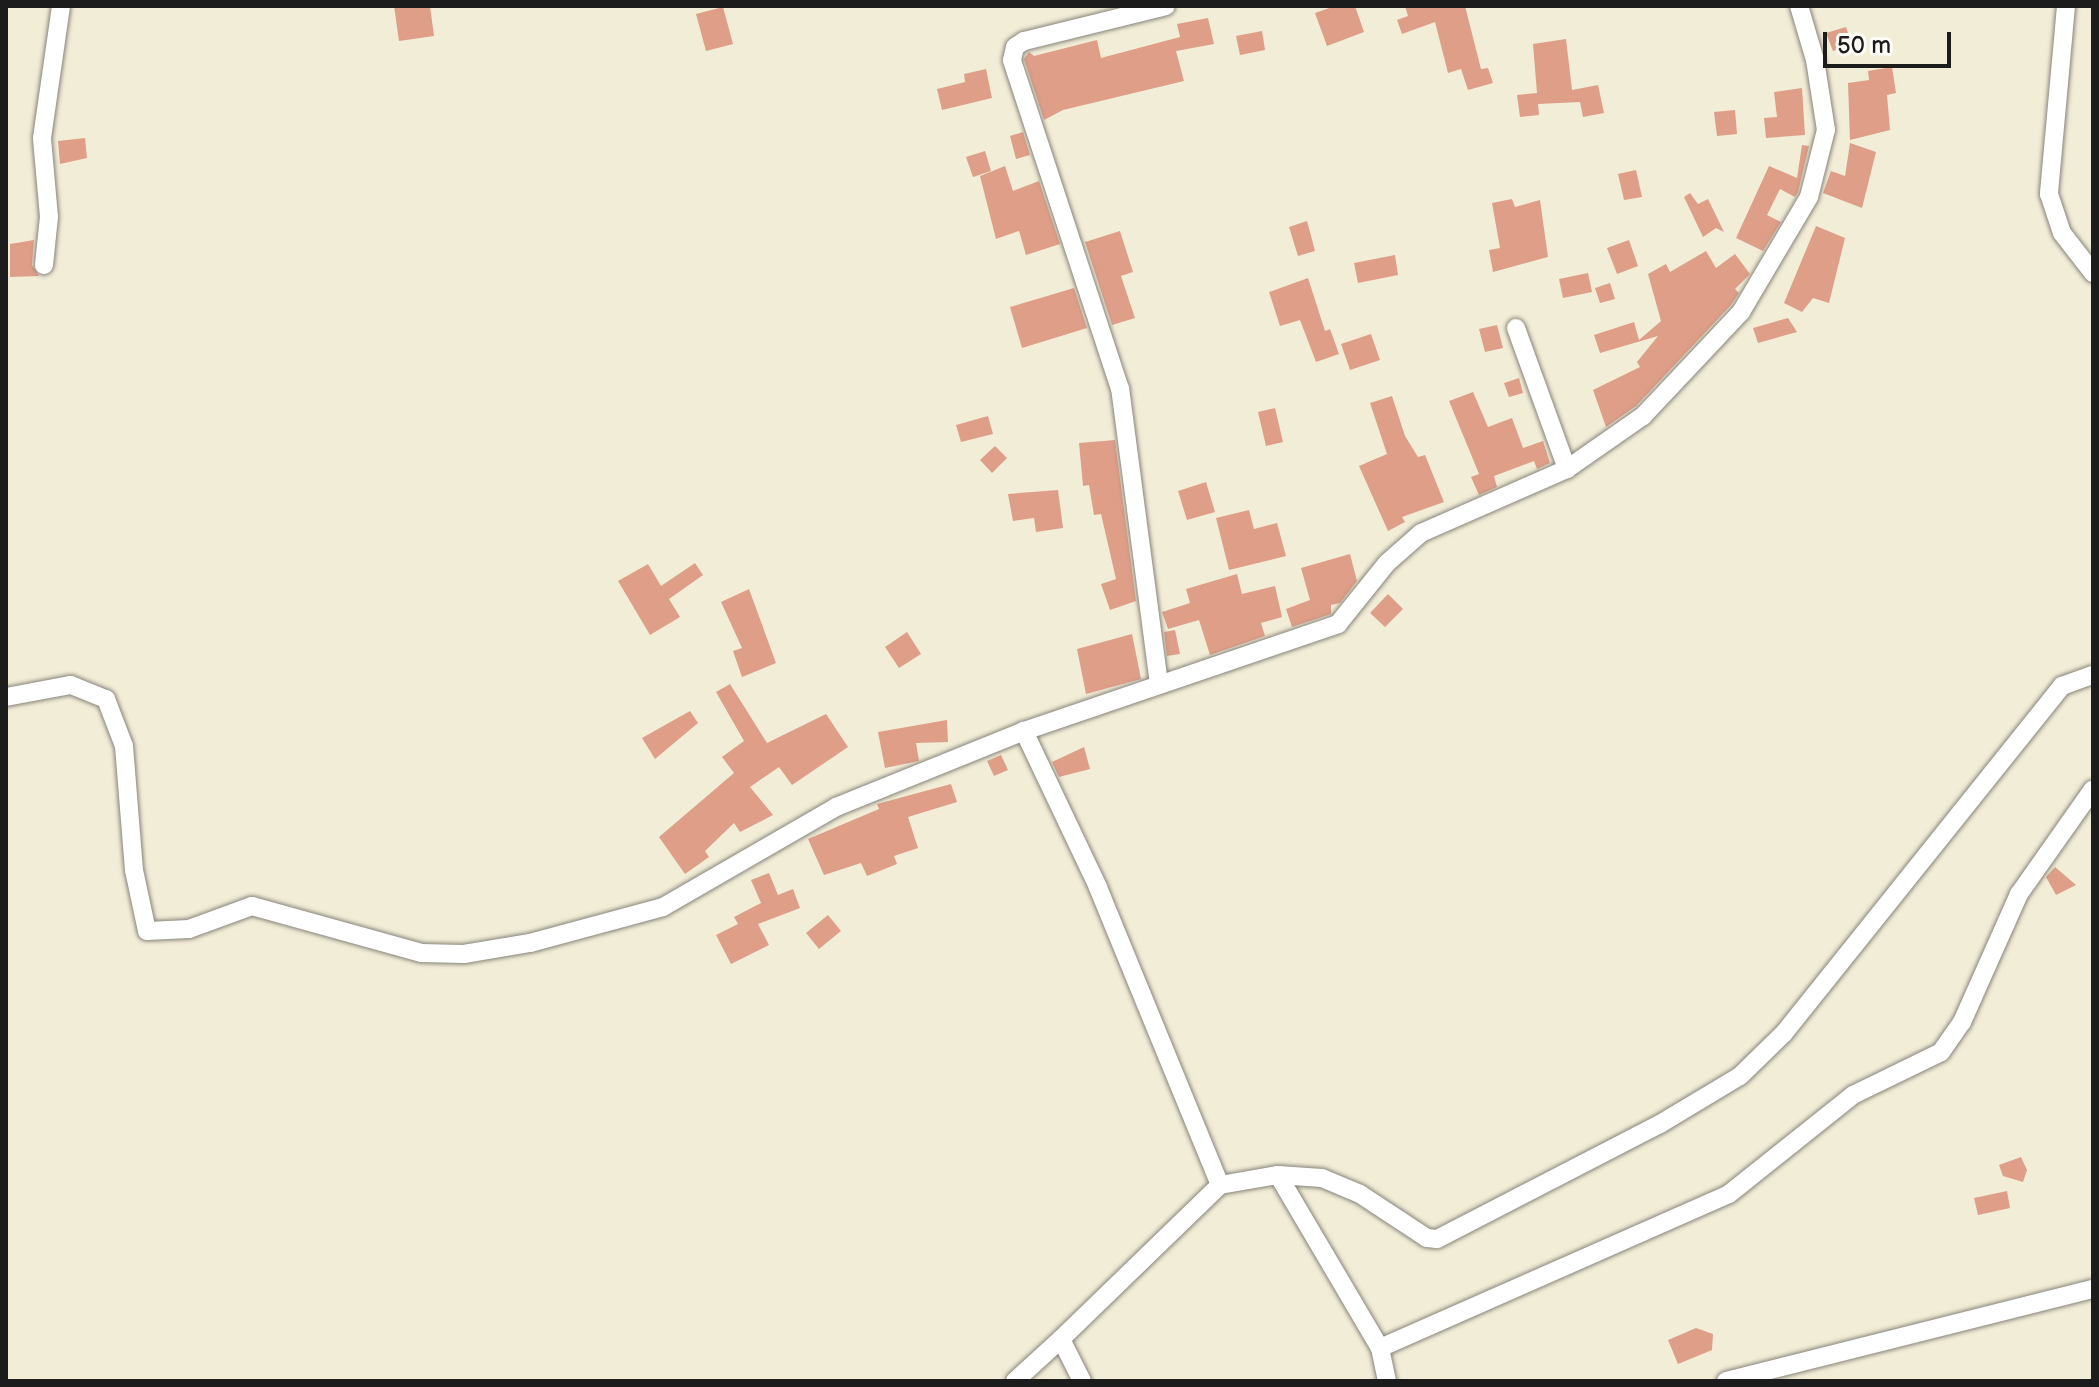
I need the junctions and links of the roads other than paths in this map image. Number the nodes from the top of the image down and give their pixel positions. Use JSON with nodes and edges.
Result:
{"nodes":[{"id":1,"x":61,"y":6,"type":"edge"},
{"id":2,"x":1166,"y":6,"type":"edge"},
{"id":3,"x":1799,"y":6,"type":"edge"},
{"id":4,"x":2066,"y":6,"type":"edge"},
{"id":5,"x":44,"y":265,"type":"dead end"},
{"id":6,"x":2093,"y":273,"type":"edge"},
{"id":7,"x":1516,"y":328,"type":"dead end"},
{"id":8,"x":1567,"y":469,"type":"junction"},
{"id":9,"x":2093,"y":675,"type":"edge"},
{"id":10,"x":1159,"y":684,"type":"junction"},
{"id":11,"x":6,"y":697,"type":"edge"},
{"id":12,"x":1024,"y":731,"type":"junction"},
{"id":13,"x":2093,"y":789,"type":"edge"},
{"id":14,"x":1278,"y":1175,"type":"junction"},
{"id":15,"x":1220,"y":1185,"type":"junction"},
{"id":16,"x":2093,"y":1289,"type":"edge"},
{"id":17,"x":1061,"y":1339,"type":"junction"},
{"id":18,"x":1380,"y":1348,"type":"junction"},
{"id":19,"x":1015,"y":1381,"type":"edge"},
{"id":20,"x":1082,"y":1381,"type":"edge"},
{"id":21,"x":1387,"y":1381,"type":"edge"},
{"id":22,"x":1726,"y":1381,"type":"edge"}],
"edges":[{"from":1,"to":5,"type":"street"},
{"from":2,"to":10,"type":"street"},
{"from":3,"to":8,"type":"street"},
{"from":4,"to":6,"type":"street"},
{"from":7,"to":8,"type":"street"},
{"from":8,"to":10,"type":"street"},
{"from":9,"to":14,"type":"street"},
{"from":10,"to":12,"type":"street"},
{"from":11,"to":12,"type":"street"},
{"from":12,"to":15,"type":"street"},
{"from":13,"to":18,"type":"street"},
{"from":14,"to":15,"type":"street"},
{"from":14,"to":18,"type":"street"},
{"from":15,"to":17,"type":"street"},
{"from":16,"to":22,"type":"street"},
{"from":17,"to":19,"type":"street"},
{"from":17,"to":20,"type":"street"},
{"from":18,"to":21,"type":"street"}]}
